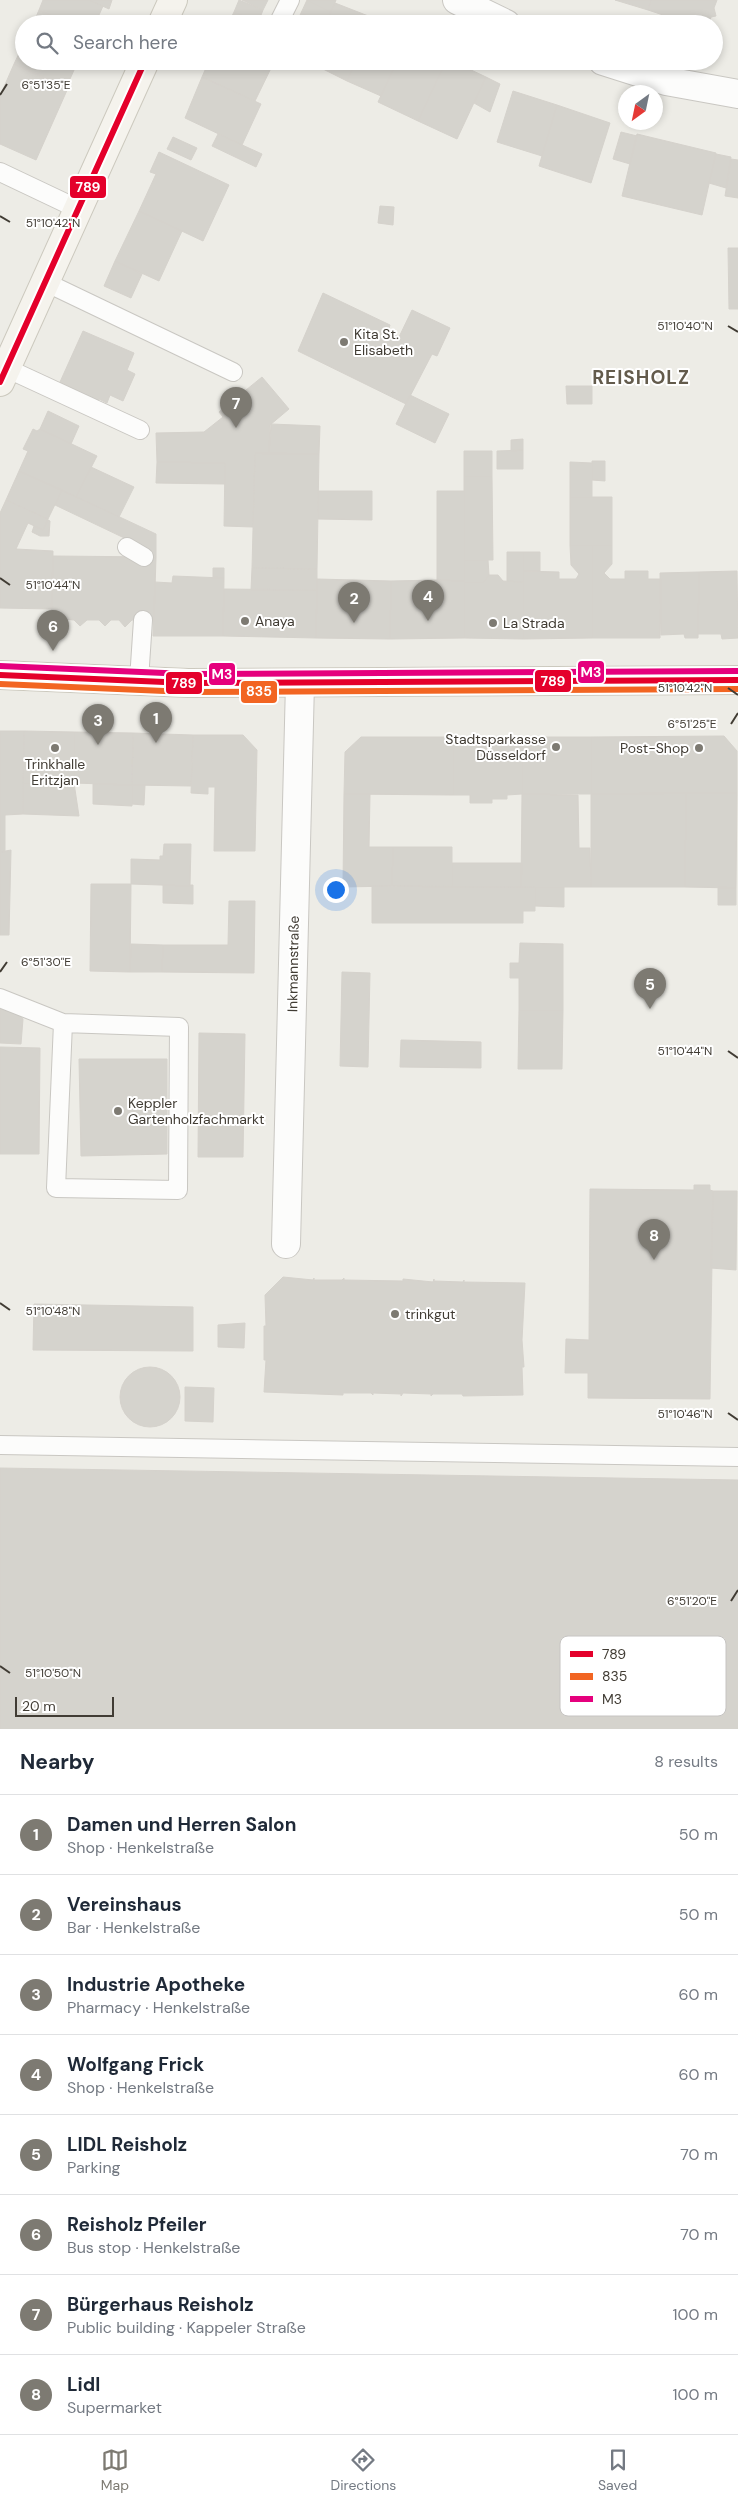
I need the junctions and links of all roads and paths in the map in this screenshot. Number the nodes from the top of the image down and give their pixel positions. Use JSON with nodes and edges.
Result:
{"nodes":[{"id":1,"x":173,"y":0,"type":"edge"},
{"id":2,"x":290,"y":0,"type":"edge"},
{"id":3,"x":457,"y":0,"type":"edge"},
{"id":4,"x":166,"y":15,"type":"edge"},
{"id":5,"x":282,"y":15,"type":"edge"},
{"id":6,"x":488,"y":15,"type":"edge"},
{"id":7,"x":141,"y":70,"type":"edge"},
{"id":8,"x":631,"y":70,"type":"edge"},
{"id":9,"x":738,"y":94,"type":"edge"},
{"id":10,"x":0,"y":172,"type":"edge"},
{"id":11,"x":78,"y":210,"type":"junction"},
{"id":12,"x":45,"y":282,"type":"junction"},
{"id":13,"x":233,"y":372,"type":"dead end"},
{"id":14,"x":3,"y":375,"type":"edge"},
{"id":15,"x":140,"y":430,"type":"dead end"},
{"id":16,"x":127,"y":547,"type":"dead end"},
{"id":17,"x":144,"y":557,"type":"dead end"},
{"id":18,"x":143,"y":620,"type":"dead end"},
{"id":19,"x":0,"y":675,"type":"edge"},
{"id":20,"x":139,"y":680,"type":"junction"},
{"id":21,"x":738,"y":680,"type":"edge"},
{"id":22,"x":300,"y":683,"type":"junction"},
{"id":23,"x":0,"y":998,"type":"edge"},
{"id":24,"x":63,"y":1023,"type":"junction"},
{"id":25,"x":286,"y":1244,"type":"dead end"},
{"id":26,"x":0,"y":1445,"type":"edge"},
{"id":27,"x":738,"y":1457,"type":"edge"}],
"edges":[{"from":1,"to":4,"type":"street"},
{"from":2,"to":5,"type":"lane"},
{"from":3,"to":6,"type":"street"},
{"from":7,"to":11,"type":"street"},
{"from":8,"to":9,"type":"street"},
{"from":10,"to":11,"type":"lane"},
{"from":11,"to":12,"type":"street"},
{"from":12,"to":13,"type":"lane"},
{"from":12,"to":14,"type":"street"},
{"from":14,"to":15,"type":"lane"},
{"from":16,"to":17,"type":"lane"},
{"from":18,"to":20,"type":"lane"},
{"from":19,"to":20,"type":"street"},
{"from":20,"to":22,"type":"street"},
{"from":21,"to":22,"type":"street"},
{"from":22,"to":25,"type":"street","name":"Inkmannstraße"},
{"from":23,"to":24,"type":"lane"},
{"from":24,"to":24,"type":"lane"},
{"from":26,"to":27,"type":"lane"}]}
